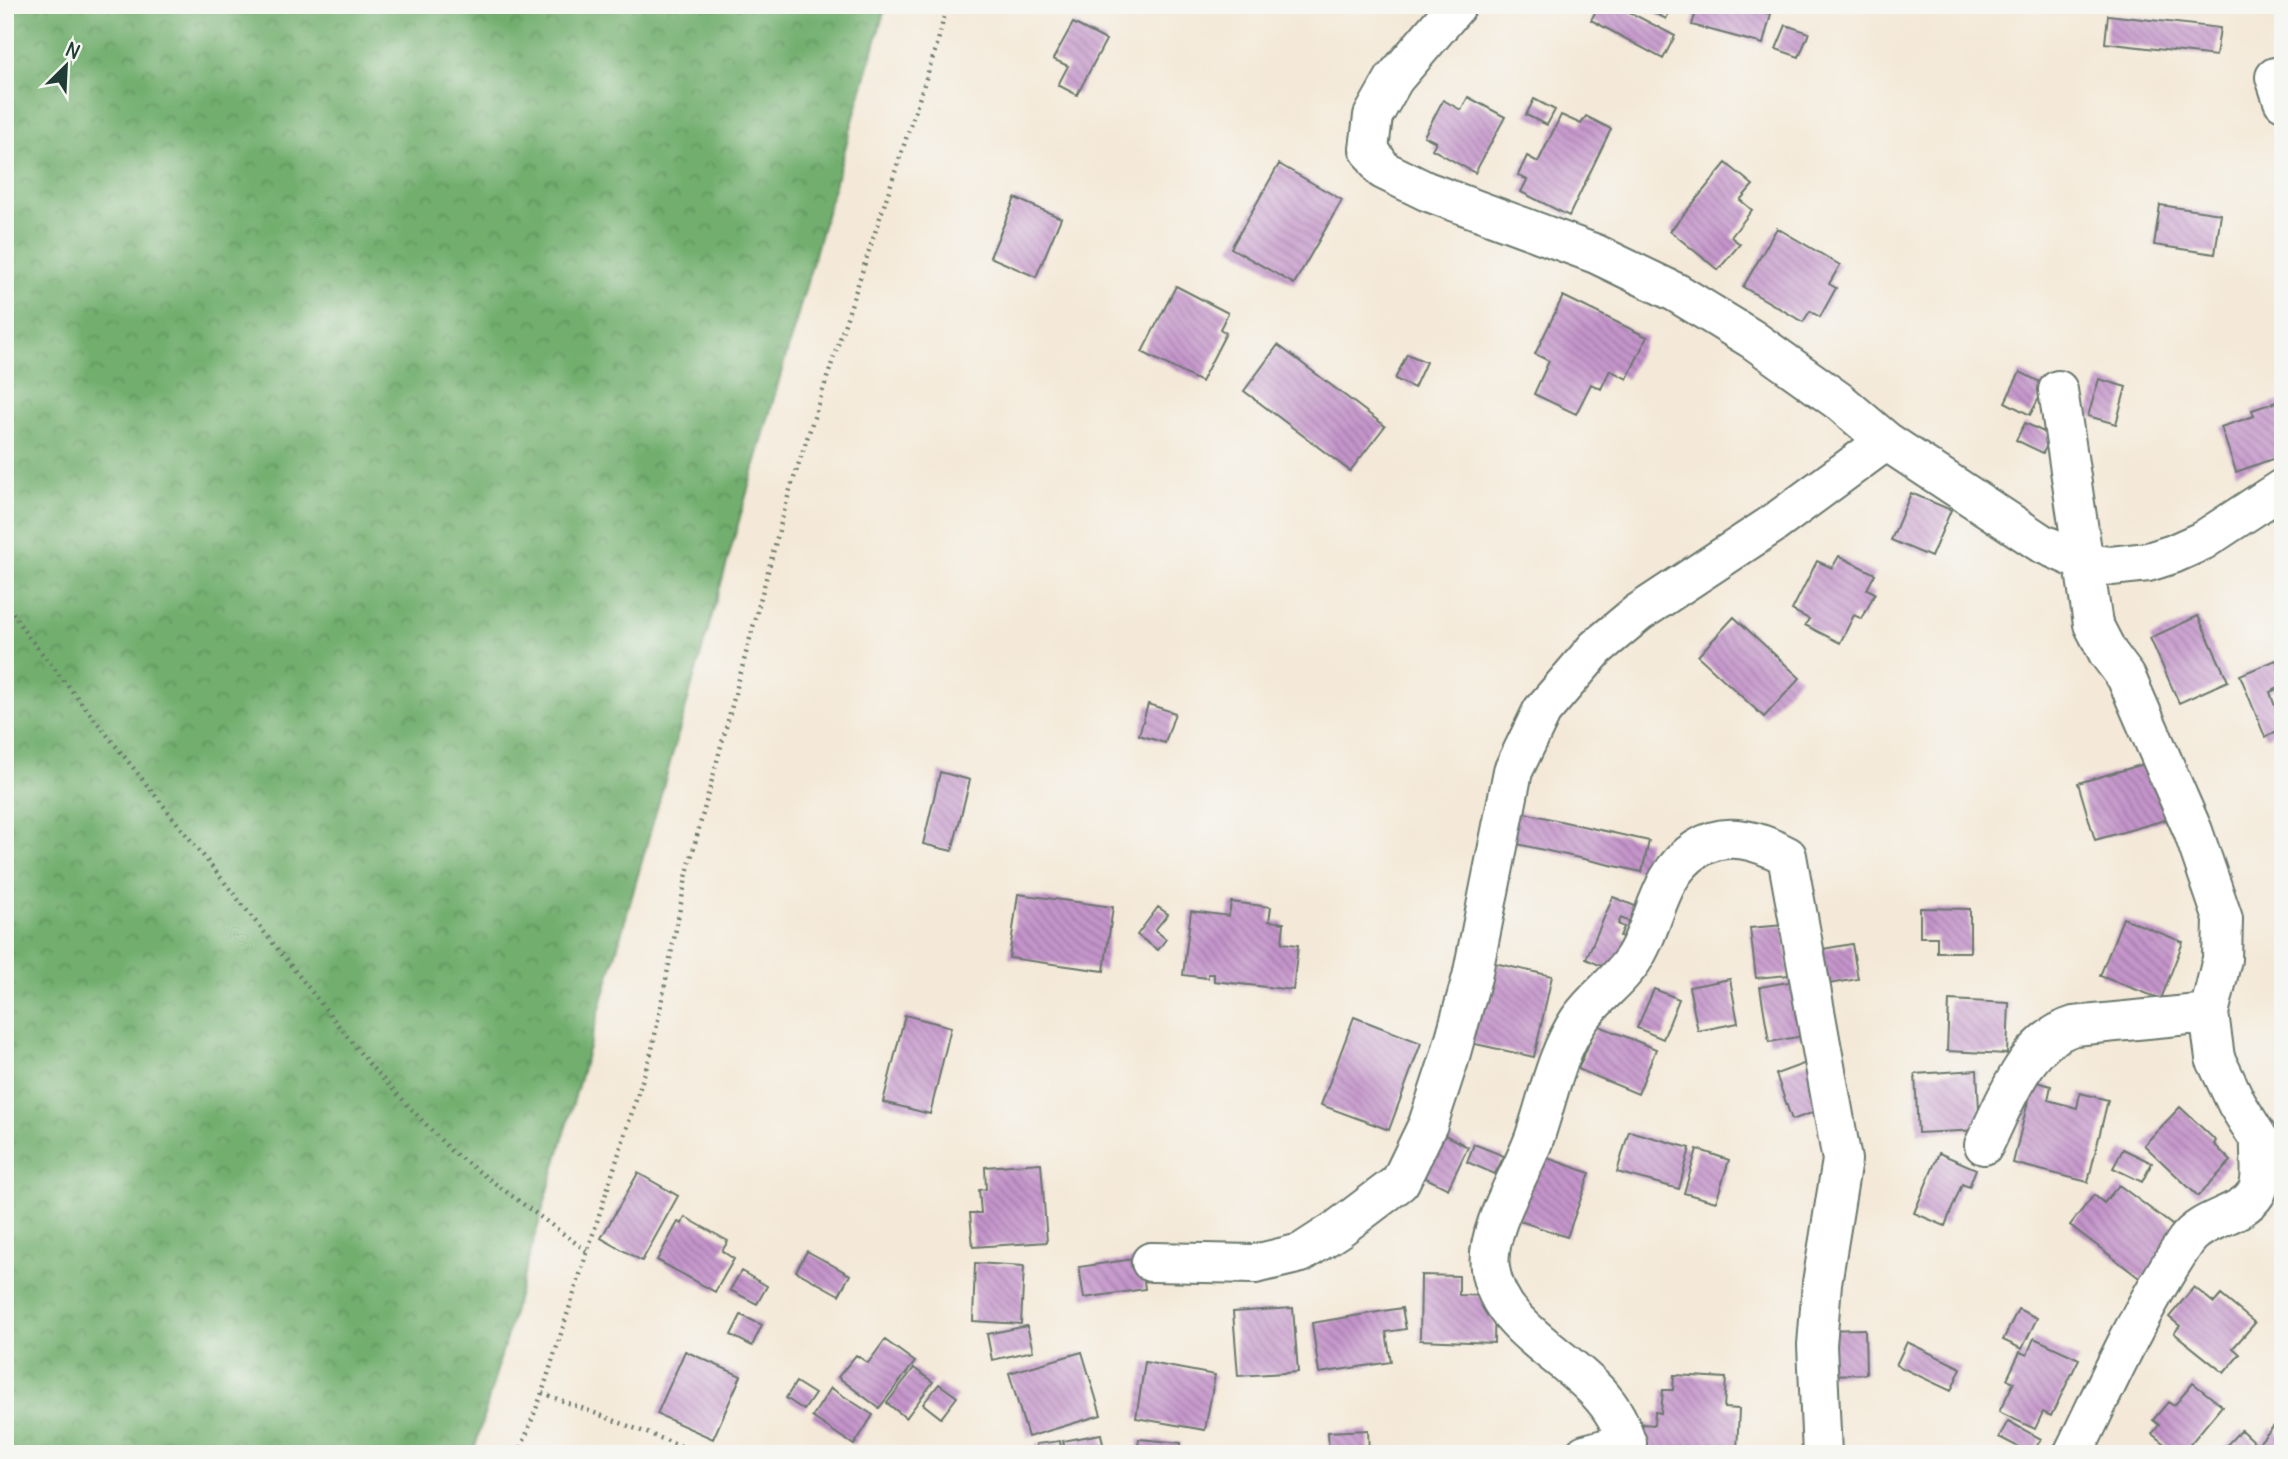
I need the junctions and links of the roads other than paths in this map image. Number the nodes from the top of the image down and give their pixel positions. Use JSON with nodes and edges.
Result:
{"nodes":[{"id":1,"x":1457,"y":5,"type":"edge"},
{"id":2,"x":2058,"y":390,"type":"dead end"},
{"id":3,"x":1886,"y":441,"type":"junction"},
{"id":4,"x":2283,"y":488,"type":"edge"},
{"id":5,"x":2086,"y":563,"type":"junction"},
{"id":6,"x":2209,"y":1013,"type":"junction"},
{"id":7,"x":1984,"y":1145,"type":"dead end"},
{"id":8,"x":2271,"y":1151,"type":"edge"},
{"id":9,"x":1151,"y":1262,"type":"dead end"},
{"id":10,"x":1627,"y":1449,"type":"edge"},
{"id":11,"x":1585,"y":1454,"type":"edge"},
{"id":12,"x":1822,"y":1454,"type":"edge"},
{"id":13,"x":2073,"y":1454,"type":"edge"}],
"edges":[{"from":1,"to":3,"type":"street"},
{"from":2,"to":5,"type":"street"},
{"from":3,"to":5,"type":"street"},
{"from":3,"to":9,"type":"street"},
{"from":4,"to":5,"type":"street"},
{"from":5,"to":6,"type":"street"},
{"from":6,"to":7,"type":"street"},
{"from":6,"to":8,"type":"street"},
{"from":8,"to":13,"type":"street"},
{"from":10,"to":11,"type":"street"},
{"from":10,"to":12,"type":"street"}]}
